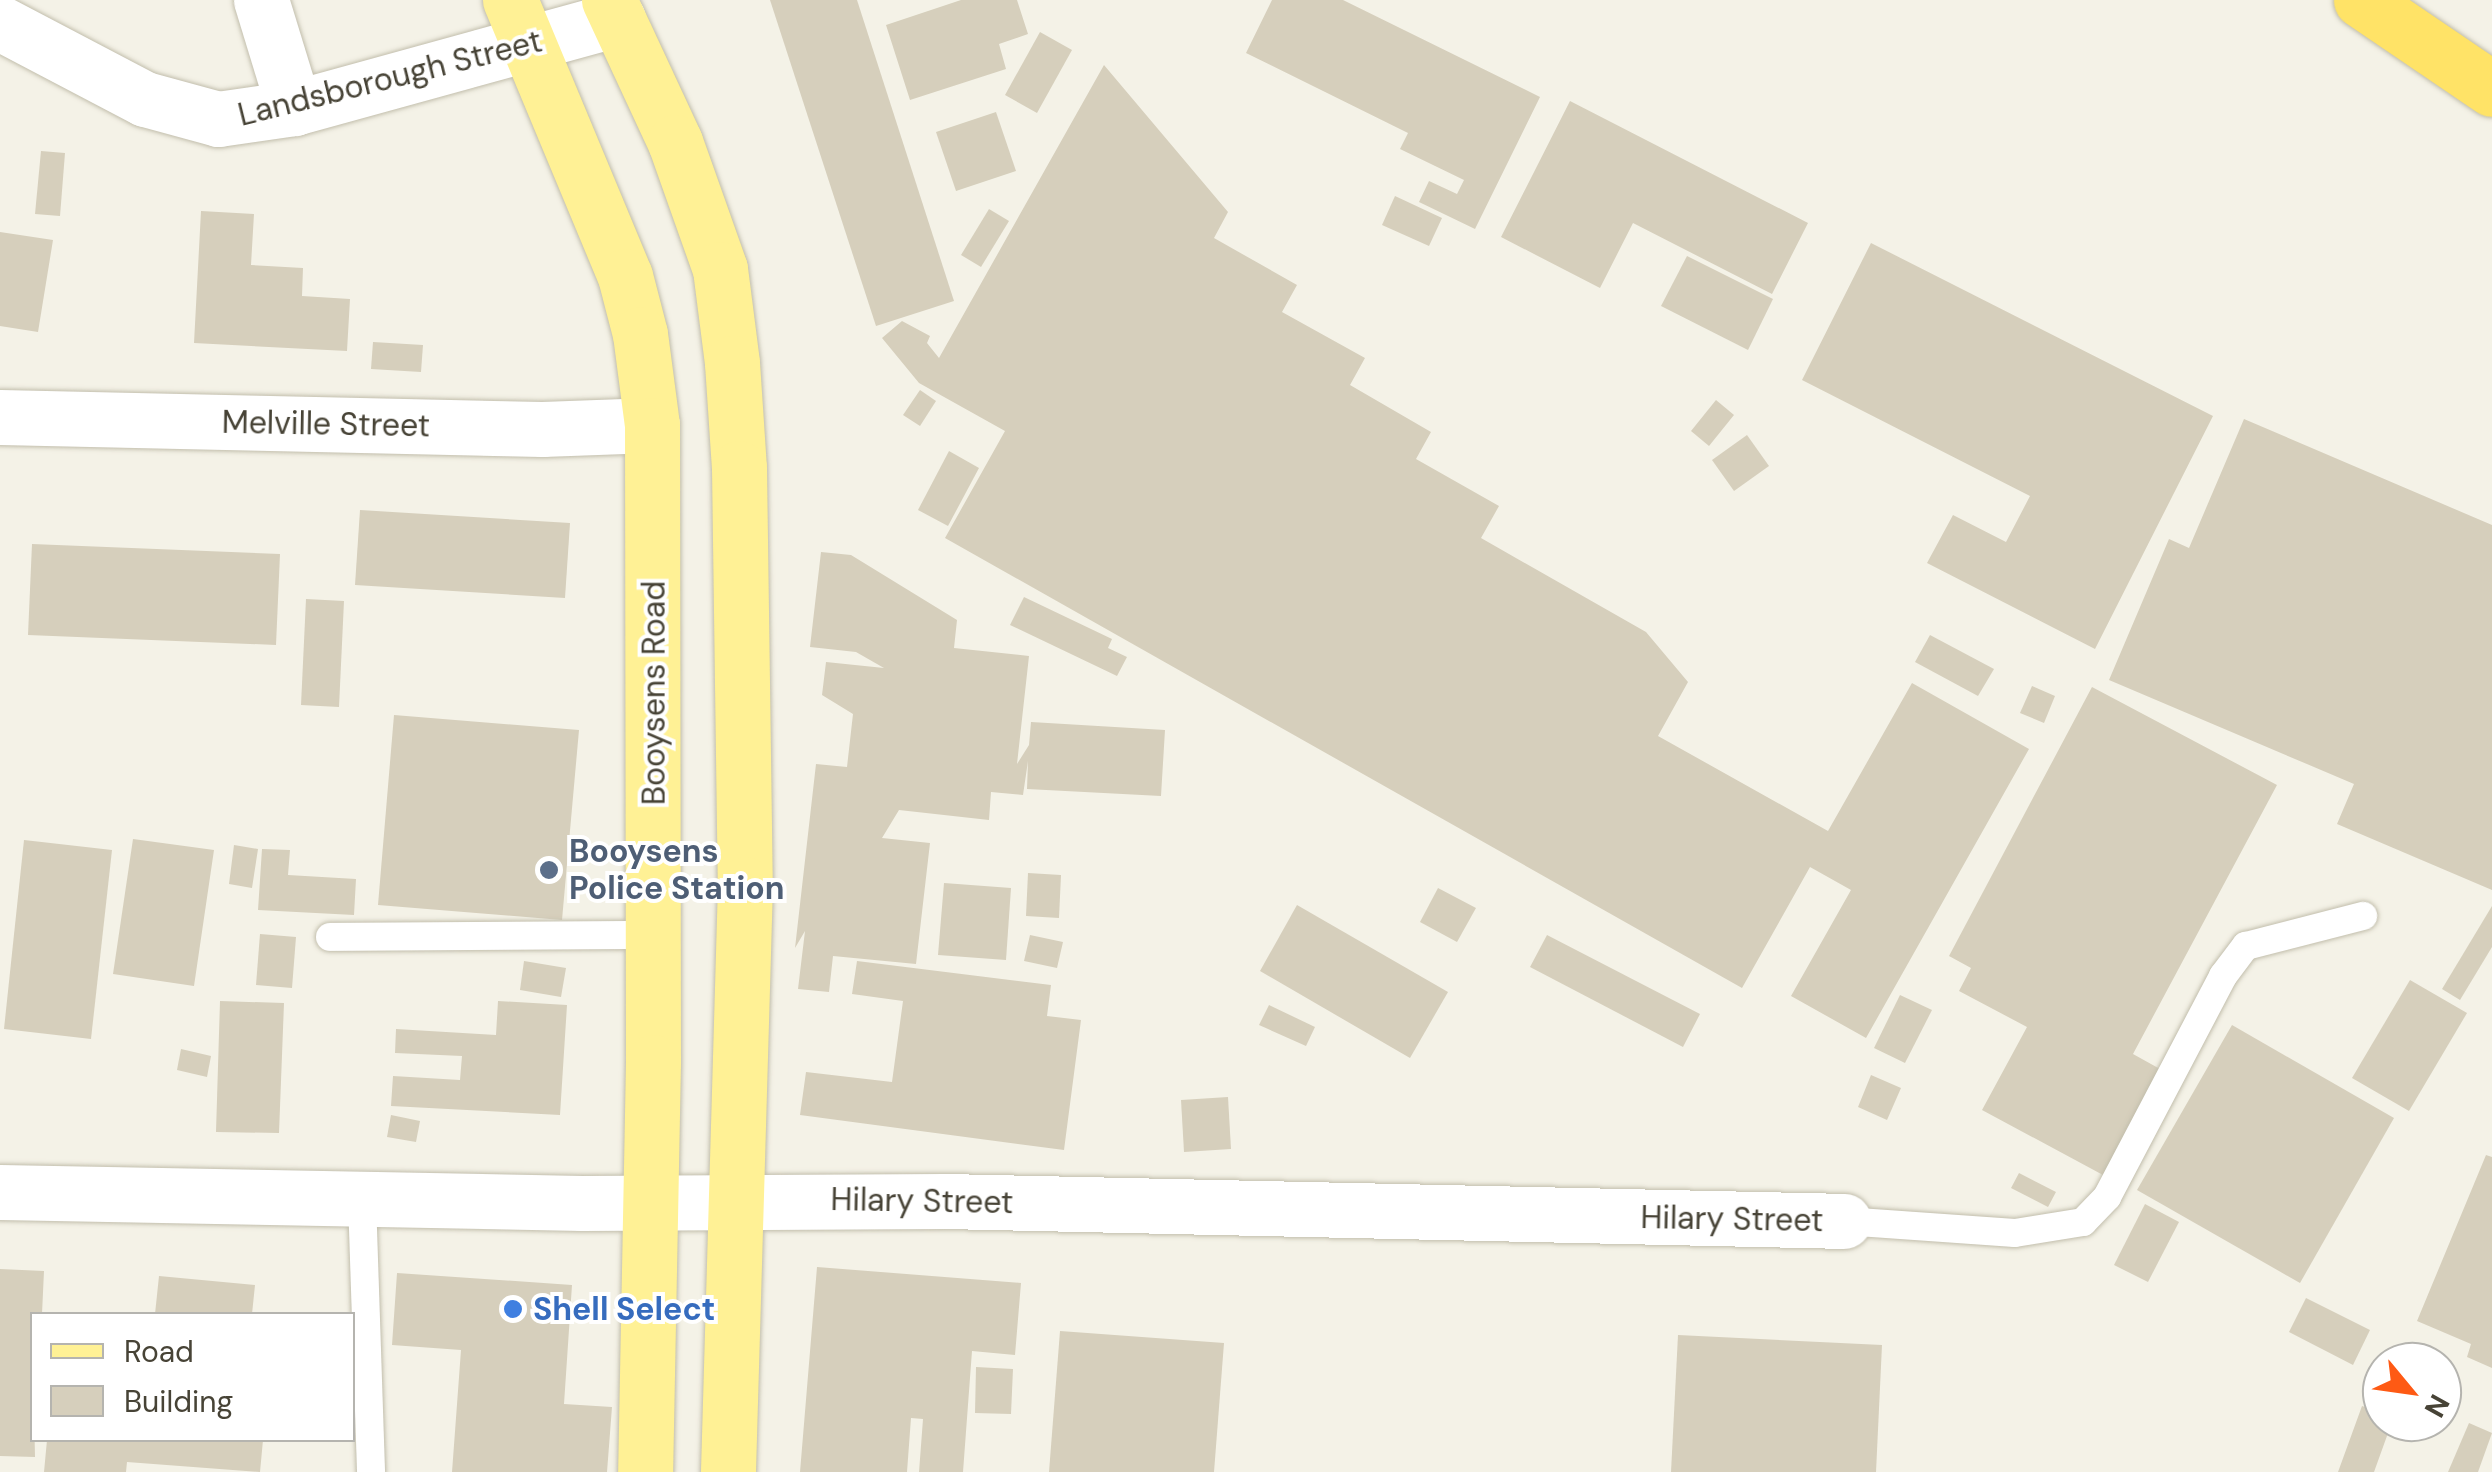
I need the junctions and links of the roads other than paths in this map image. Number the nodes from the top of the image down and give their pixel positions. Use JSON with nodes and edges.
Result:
{"nodes":[{"id":1,"x":261,"y":0,"type":"edge"},
{"id":2,"x":2362,"y":0,"type":"edge"},
{"id":3,"x":613,"y":10,"type":"edge"},
{"id":4,"x":520,"y":23,"type":"edge"},
{"id":5,"x":0,"y":24,"type":"edge"},
{"id":6,"x":2492,"y":90,"type":"edge"},
{"id":7,"x":294,"y":108,"type":"junction"},
{"id":8,"x":0,"y":416,"type":"edge"},
{"id":9,"x":652,"y":425,"type":"junction"},
{"id":10,"x":2363,"y":916,"type":"dead end"},
{"id":11,"x":654,"y":936,"type":"junction"},
{"id":12,"x":330,"y":937,"type":"dead end"},
{"id":13,"x":0,"y":1192,"type":"edge"},
{"id":14,"x":362,"y":1198,"type":"junction"},
{"id":15,"x":649,"y":1202,"type":"junction"},
{"id":16,"x":737,"y":1202,"type":"junction"},
{"id":17,"x":1844,"y":1221,"type":"joint"},
{"id":18,"x":370,"y":1472,"type":"edge"},
{"id":19,"x":645,"y":1472,"type":"edge"},
{"id":20,"x":728,"y":1472,"type":"edge"}],
"edges":[{"from":1,"to":7,"type":"street"},
{"from":2,"to":6,"type":"highway"},
{"from":3,"to":4,"type":"street","name":"Landsborough Street"},
{"from":3,"to":16,"type":"main road"},
{"from":4,"to":7,"type":"street","name":"Landsborough Street"},
{"from":4,"to":9,"type":"main road","name":"Booysens Road"},
{"from":5,"to":7,"type":"street","name":"Landsborough Street"},
{"from":8,"to":9,"type":"street","name":"Melville Street"},
{"from":9,"to":11,"type":"main road","name":"Booysens Road"},
{"from":10,"to":17,"type":"lane"},
{"from":11,"to":12,"type":"lane"},
{"from":11,"to":15,"type":"main road","name":"Booysens Road"},
{"from":13,"to":14,"type":"street","name":"Hilary Street"},
{"from":14,"to":15,"type":"street","name":"Hilary Street"},
{"from":14,"to":18,"type":"lane"},
{"from":15,"to":16,"type":"street","name":"Hilary Street"},
{"from":15,"to":19,"type":"main road","name":"Booysens Road"},
{"from":16,"to":17,"type":"street","name":"Hilary Street"},
{"from":16,"to":20,"type":"main road"}]}
